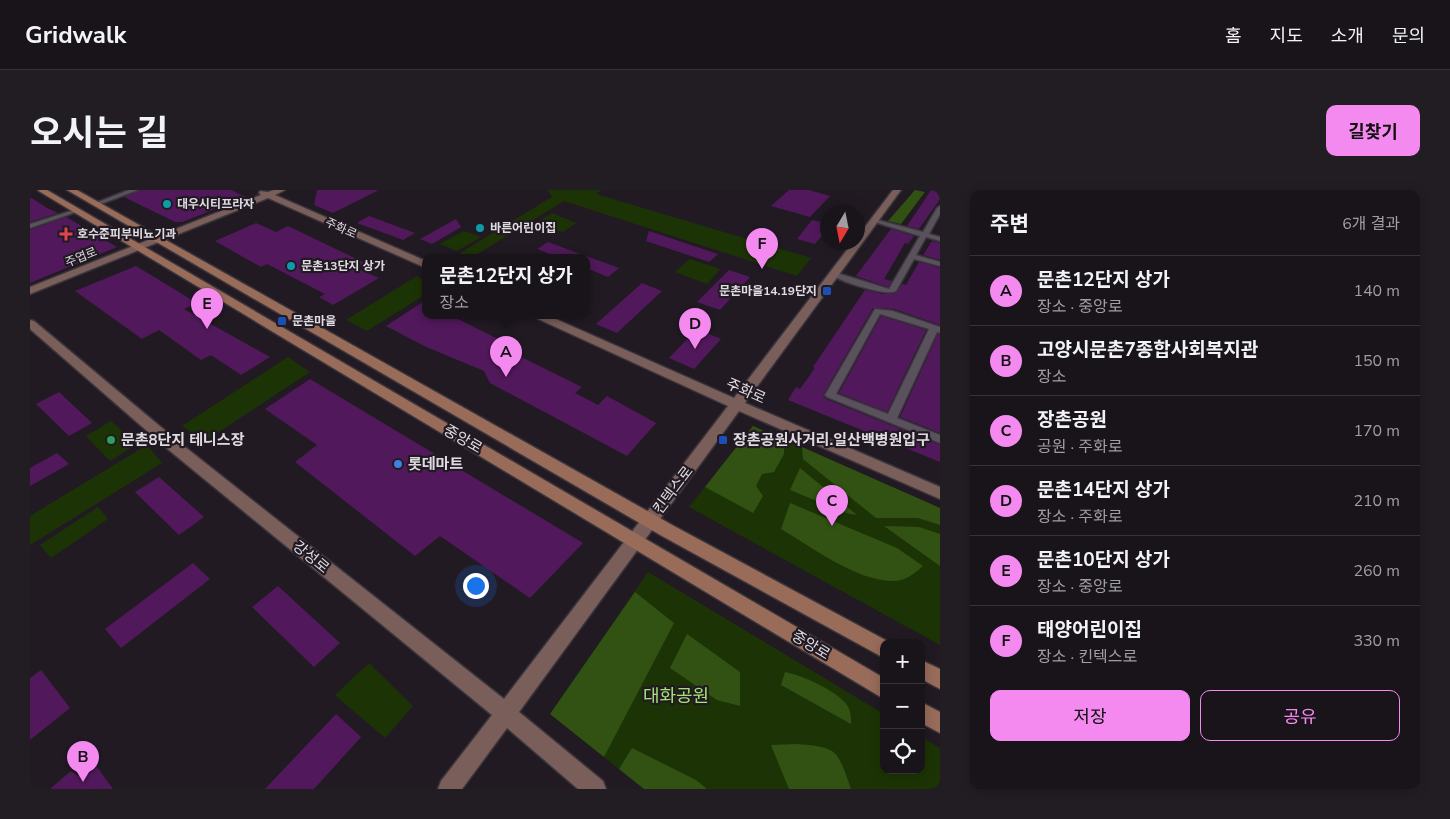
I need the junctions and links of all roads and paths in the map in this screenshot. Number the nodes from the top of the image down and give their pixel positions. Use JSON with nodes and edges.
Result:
{"nodes":[{"id":1,"x":41,"y":190,"type":"edge"},
{"id":2,"x":71,"y":190,"type":"edge"},
{"id":3,"x":135,"y":190,"type":"edge"},
{"id":4,"x":256,"y":190,"type":"edge"},
{"id":5,"x":281,"y":190,"type":"edge"},
{"id":6,"x":897,"y":190,"type":"edge"},
{"id":7,"x":267,"y":196,"type":"junction"},
{"id":8,"x":96,"y":204,"type":"junction"},
{"id":9,"x":76,"y":211,"type":"junction"},
{"id":10,"x":939,"y":212,"type":"edge"},
{"id":11,"x":874,"y":222,"type":"junction"},
{"id":12,"x":30,"y":226,"type":"edge"},
{"id":13,"x":926,"y":236,"type":"junction"},
{"id":14,"x":159,"y":239,"type":"junction"},
{"id":15,"x":940,"y":240,"type":"edge"},
{"id":16,"x":138,"y":248,"type":"junction"},
{"id":17,"x":912,"y":256,"type":"junction"},
{"id":18,"x":422,"y":263,"type":"edge"},
{"id":19,"x":940,"y":264,"type":"edge"},
{"id":20,"x":834,"y":274,"type":"junction"},
{"id":21,"x":30,"y":292,"type":"edge"},
{"id":22,"x":547,"y":319,"type":"edge"},
{"id":23,"x":30,"y":323,"type":"edge"},
{"id":24,"x":937,"y":329,"type":"edge"},
{"id":25,"x":736,"y":405,"type":"junction"},
{"id":26,"x":891,"y":419,"type":"junction"},
{"id":27,"x":940,"y":439,"type":"edge"},
{"id":28,"x":940,"y":493,"type":"edge"},
{"id":29,"x":650,"y":520,"type":"junction"},
{"id":30,"x":634,"y":540,"type":"junction"},
{"id":31,"x":880,"y":647,"type":"edge"},
{"id":32,"x":925,"y":671,"type":"edge"},
{"id":33,"x":940,"y":679,"type":"edge"},
{"id":34,"x":880,"y":687,"type":"edge"},
{"id":35,"x":505,"y":714,"type":"junction"},
{"id":36,"x":925,"y":714,"type":"edge"},
{"id":37,"x":940,"y":723,"type":"edge"},
{"id":38,"x":449,"y":789,"type":"edge"},
{"id":39,"x":595,"y":789,"type":"edge"}],
"edges":[{"from":1,"to":9,"type":"main road","name":"중앙로"},
{"from":2,"to":8,"type":"main road","name":"중앙로"},
{"from":3,"to":8,"type":"street"},
{"from":4,"to":7,"type":"street","name":"주화로"},
{"from":5,"to":7,"type":"street","name":"주엽로"},
{"from":6,"to":11,"type":"street","name":"킨텍스로"},
{"from":7,"to":14,"type":"street","name":"주엽로"},
{"from":7,"to":18,"type":"street","name":"주화로"},
{"from":8,"to":14,"type":"main road","name":"중앙로"},
{"from":9,"to":12,"type":"street"},
{"from":9,"to":16,"type":"main road","name":"중앙로"},
{"from":10,"to":13,"type":"street"},
{"from":11,"to":13,"type":"street"},
{"from":11,"to":20,"type":"street","name":"킨텍스로"},
{"from":13,"to":15,"type":"street"},
{"from":13,"to":17,"type":"street"},
{"from":14,"to":16,"type":"street","name":"주엽로"},
{"from":14,"to":29,"type":"main road","name":"중앙로"},
{"from":16,"to":21,"type":"street","name":"주엽로"},
{"from":16,"to":30,"type":"main road","name":"중앙로"},
{"from":17,"to":19,"type":"street"},
{"from":17,"to":20,"type":"street"},
{"from":20,"to":25,"type":"street","name":"킨텍스로"},
{"from":22,"to":25,"type":"street","name":"주화로"},
{"from":23,"to":35,"type":"street","name":"강성로"},
{"from":24,"to":26,"type":"street"},
{"from":24,"to":26,"type":"street"},
{"from":25,"to":28,"type":"street","name":"주화로"},
{"from":25,"to":29,"type":"street","name":"킨텍스로"},
{"from":26,"to":27,"type":"street"},
{"from":29,"to":30,"type":"street","name":"킨텍스로"},
{"from":29,"to":31,"type":"main road","name":"중앙로"},
{"from":30,"to":34,"type":"main road","name":"중앙로"},
{"from":30,"to":35,"type":"street","name":"킨텍스로"},
{"from":32,"to":33,"type":"main road"},
{"from":35,"to":38,"type":"street","name":"킨텍스로"},
{"from":35,"to":39,"type":"street","name":"강성로"},
{"from":36,"to":37,"type":"main road"}]}
